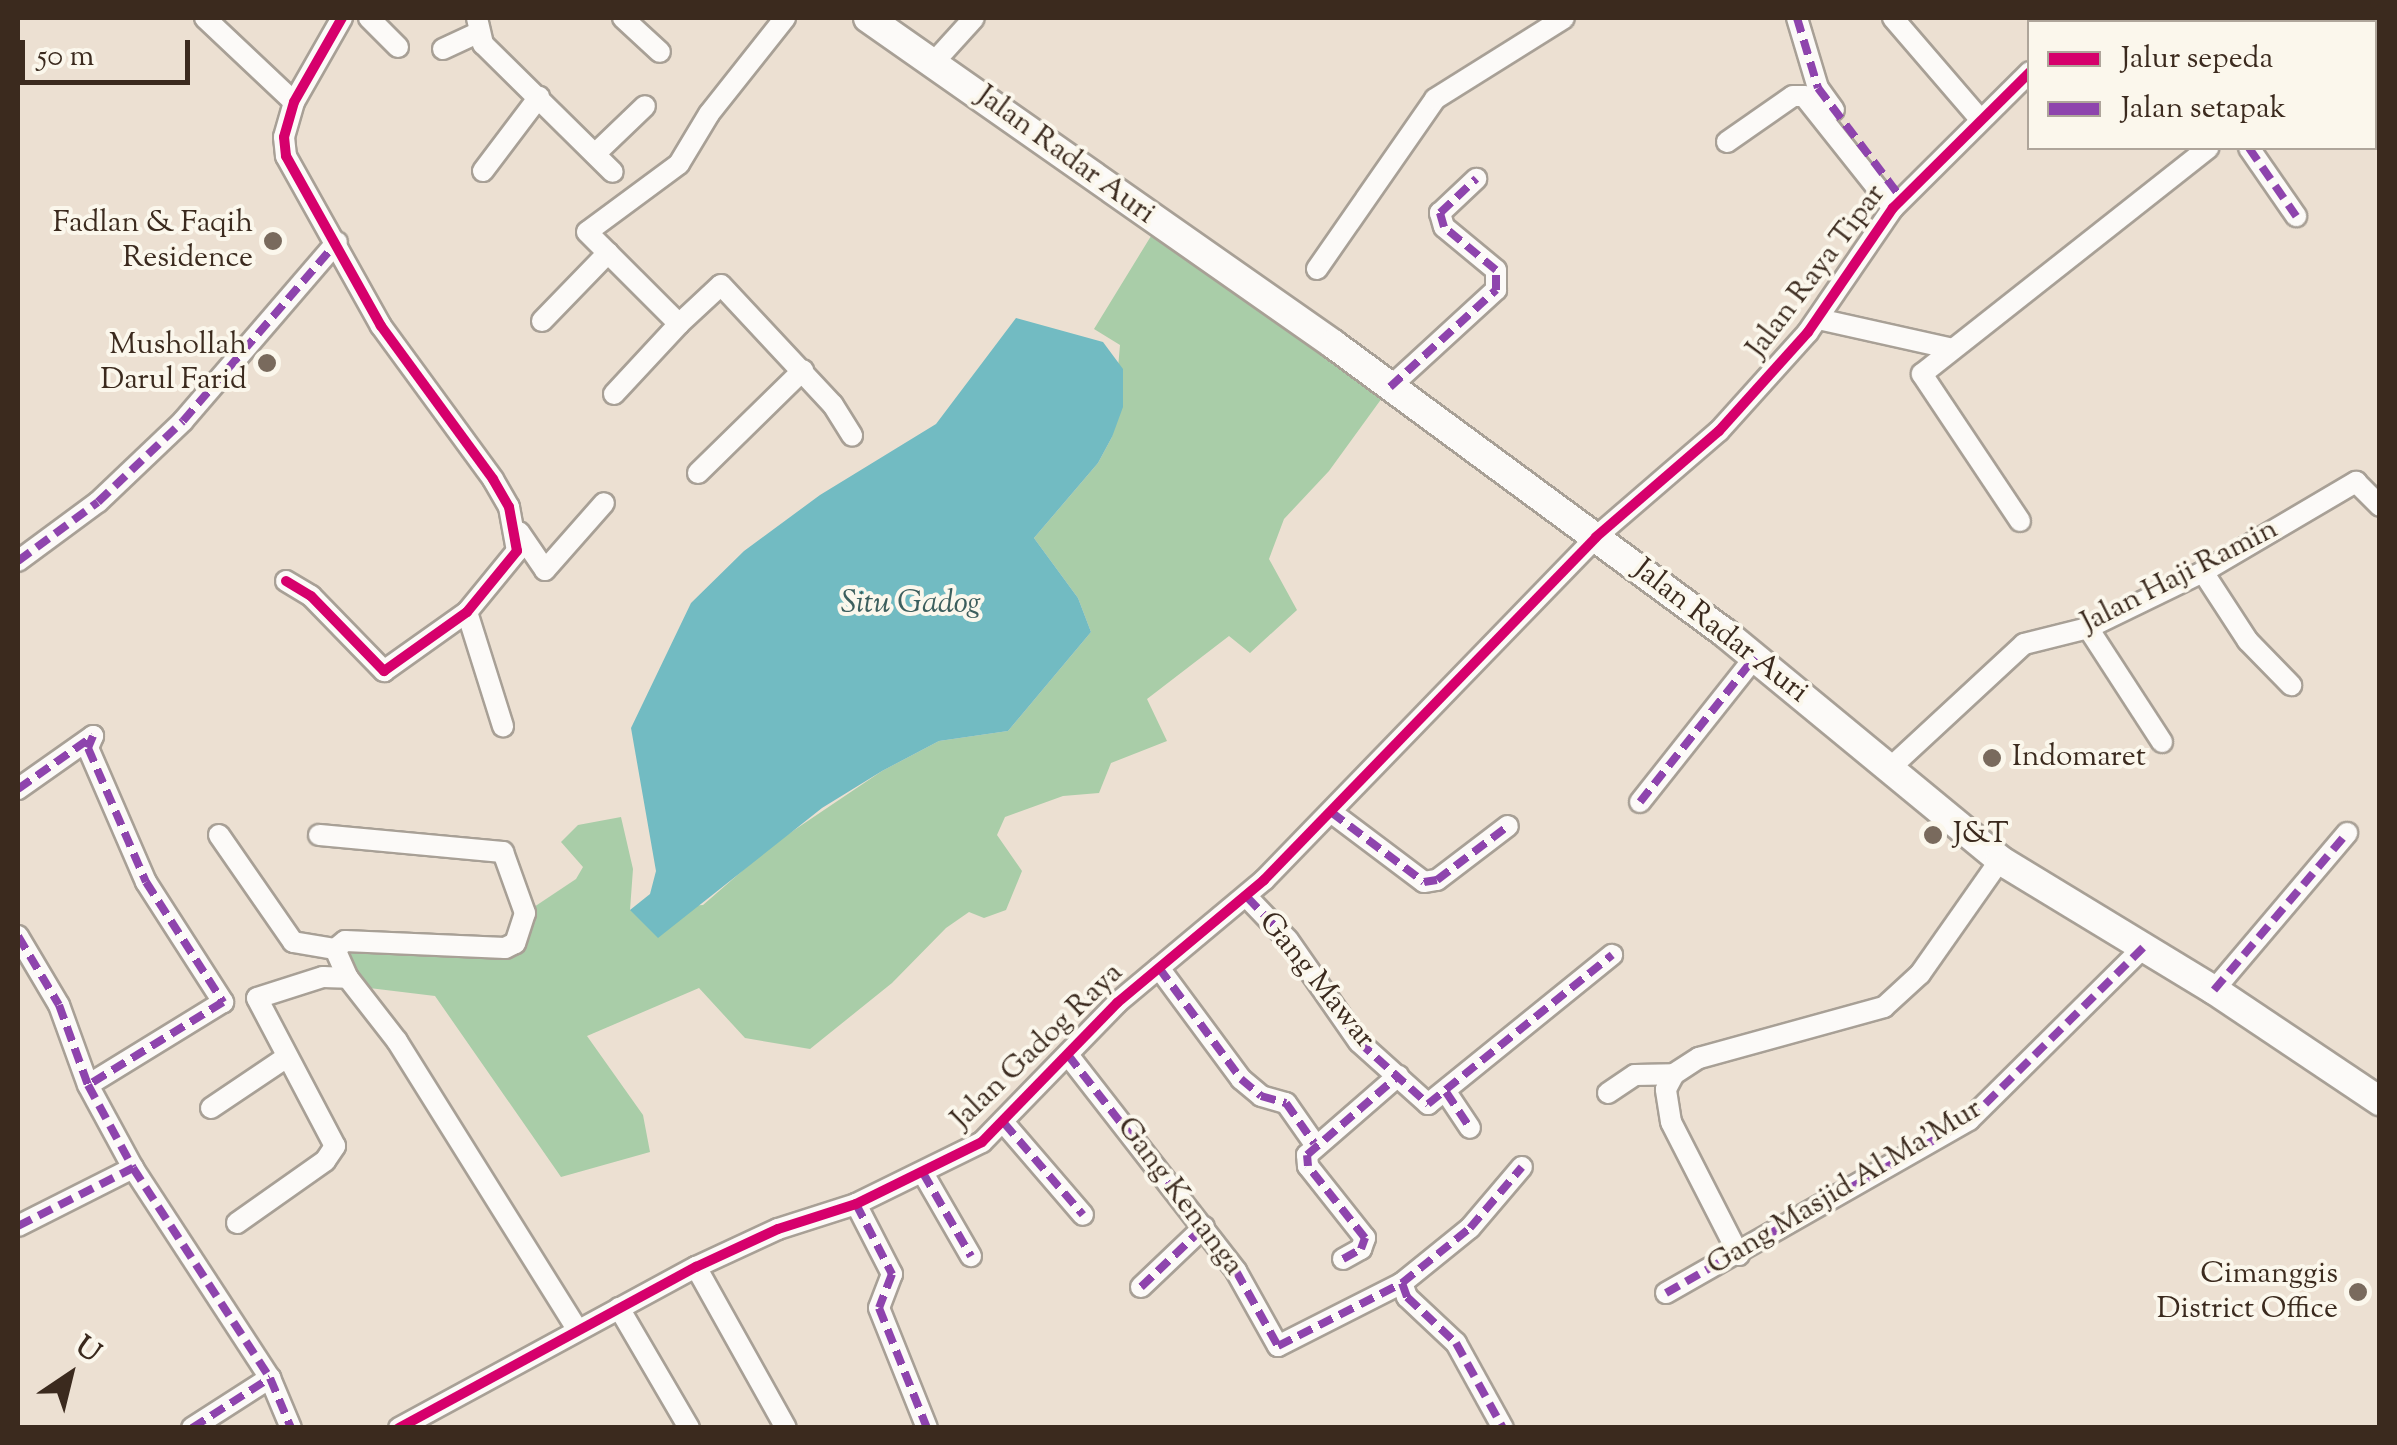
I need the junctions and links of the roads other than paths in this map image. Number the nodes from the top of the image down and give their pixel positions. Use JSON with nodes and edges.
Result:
{"nodes":[{"id":1,"x":205,"y":18,"type":"edge"},
{"id":2,"x":342,"y":18,"type":"edge"},
{"id":3,"x":369,"y":18,"type":"edge"},
{"id":4,"x":623,"y":18,"type":"edge"},
{"id":5,"x":785,"y":18,"type":"edge"},
{"id":6,"x":868,"y":18,"type":"edge"},
{"id":7,"x":974,"y":18,"type":"edge"},
{"id":8,"x":1564,"y":18,"type":"edge"},
{"id":9,"x":1796,"y":18,"type":"edge"},
{"id":10,"x":1893,"y":18,"type":"edge"},
{"id":11,"x":477,"y":25,"type":"edge"},
{"id":12,"x":398,"y":47,"type":"dead end"},
{"id":13,"x":443,"y":49,"type":"dead end"},
{"id":14,"x":660,"y":52,"type":"dead end"},
{"id":15,"x":934,"y":62,"type":"junction"},
{"id":16,"x":2027,"y":75,"type":"edge"},
{"id":17,"x":539,"y":97,"type":"junction"},
{"id":18,"x":294,"y":102,"type":"junction"},
{"id":19,"x":646,"y":106,"type":"dead end"},
{"id":20,"x":1980,"y":119,"type":"junction"},
{"id":21,"x":1727,"y":142,"type":"dead end"},
{"id":22,"x":2205,"y":150,"type":"edge"},
{"id":23,"x":2250,"y":150,"type":"edge"},
{"id":24,"x":595,"y":154,"type":"junction"},
{"id":25,"x":483,"y":171,"type":"dead end"},
{"id":26,"x":613,"y":172,"type":"dead end"},
{"id":27,"x":1476,"y":178,"type":"dead end"},
{"id":28,"x":1897,"y":204,"type":"junction"},
{"id":29,"x":2296,"y":216,"type":"dead end"},
{"id":30,"x":336,"y":242,"type":"junction"},
{"id":31,"x":608,"y":253,"type":"junction"},
{"id":32,"x":1317,"y":269,"type":"dead end"},
{"id":33,"x":1818,"y":319,"type":"junction"},
{"id":34,"x":542,"y":321,"type":"dead end"},
{"id":35,"x":679,"y":324,"type":"junction"},
{"id":36,"x":1949,"y":348,"type":"junction"},
{"id":37,"x":802,"y":370,"type":"junction"},
{"id":38,"x":1390,"y":387,"type":"junction"},
{"id":39,"x":614,"y":394,"type":"dead end"},
{"id":40,"x":852,"y":436,"type":"dead end"},
{"id":41,"x":698,"y":473,"type":"dead end"},
{"id":42,"x":604,"y":503,"type":"dead end"},
{"id":43,"x":2380,"y":506,"type":"edge"},
{"id":44,"x":2020,"y":520,"type":"dead end"},
{"id":45,"x":513,"y":521,"type":"junction"},
{"id":46,"x":1596,"y":537,"type":"junction"},
{"id":47,"x":18,"y":561,"type":"edge"},
{"id":48,"x":2204,"y":572,"type":"junction"},
{"id":49,"x":286,"y":581,"type":"dead end"},
{"id":50,"x":468,"y":612,"type":"junction"},
{"id":51,"x":2088,"y":628,"type":"junction"},
{"id":52,"x":1756,"y":657,"type":"junction"},
{"id":53,"x":2290,"y":686,"type":"dead end"},
{"id":54,"x":502,"y":726,"type":"dead end"},
{"id":55,"x":2162,"y":742,"type":"dead end"},
{"id":56,"x":1889,"y":769,"type":"junction"},
{"id":57,"x":18,"y":789,"type":"edge"},
{"id":58,"x":1640,"y":802,"type":"dead end"},
{"id":59,"x":1332,"y":812,"type":"junction"},
{"id":60,"x":1508,"y":826,"type":"dead end"},
{"id":61,"x":2347,"y":833,"type":"dead end"},
{"id":62,"x":319,"y":834,"type":"dead end"},
{"id":63,"x":219,"y":835,"type":"dead end"},
{"id":64,"x":2000,"y":860,"type":"junction"},
{"id":65,"x":1247,"y":897,"type":"junction"},
{"id":66,"x":19,"y":939,"type":"edge"},
{"id":67,"x":2144,"y":947,"type":"junction"},
{"id":68,"x":335,"y":949,"type":"junction"},
{"id":69,"x":1612,"y":955,"type":"dead end"},
{"id":70,"x":1159,"y":968,"type":"junction"},
{"id":71,"x":348,"y":978,"type":"junction"},
{"id":72,"x":2214,"y":990,"type":"junction"},
{"id":73,"x":1068,"y":1055,"type":"junction"},
{"id":74,"x":284,"y":1059,"type":"junction"},
{"id":75,"x":1674,"y":1074,"type":"junction"},
{"id":76,"x":1398,"y":1076,"type":"junction"},
{"id":77,"x":88,"y":1085,"type":"junction"},
{"id":78,"x":1608,"y":1093,"type":"dead end"},
{"id":79,"x":1437,"y":1098,"type":"junction"},
{"id":80,"x":2380,"y":1101,"type":"edge"},
{"id":81,"x":211,"y":1108,"type":"dead end"},
{"id":82,"x":1004,"y":1123,"type":"junction"},
{"id":83,"x":1470,"y":1128,"type":"dead end"},
{"id":84,"x":1314,"y":1143,"type":"junction"},
{"id":85,"x":1522,"y":1167,"type":"dead end"},
{"id":86,"x":133,"y":1168,"type":"junction"},
{"id":87,"x":923,"y":1173,"type":"junction"},
{"id":88,"x":856,"y":1204,"type":"junction"},
{"id":89,"x":1084,"y":1214,"type":"dead end"},
{"id":90,"x":236,"y":1223,"type":"dead end"},
{"id":91,"x":18,"y":1226,"type":"edge"},
{"id":92,"x":1204,"y":1228,"type":"junction"},
{"id":93,"x":1739,"y":1254,"type":"junction"},
{"id":94,"x":971,"y":1256,"type":"dead end"},
{"id":95,"x":1342,"y":1259,"type":"dead end"},
{"id":96,"x":696,"y":1267,"type":"junction"},
{"id":97,"x":1402,"y":1283,"type":"junction"},
{"id":98,"x":1141,"y":1287,"type":"dead end"},
{"id":99,"x":1666,"y":1292,"type":"dead end"},
{"id":100,"x":619,"y":1308,"type":"junction"},
{"id":101,"x":578,"y":1329,"type":"junction"},
{"id":102,"x":270,"y":1378,"type":"junction"},
{"id":103,"x":192,"y":1428,"type":"edge"},
{"id":104,"x":291,"y":1428,"type":"edge"},
{"id":105,"x":399,"y":1428,"type":"edge"},
{"id":106,"x":688,"y":1428,"type":"edge"},
{"id":107,"x":786,"y":1428,"type":"edge"},
{"id":108,"x":927,"y":1428,"type":"edge"},
{"id":109,"x":1503,"y":1428,"type":"edge"}],
"edges":[{"from":1,"to":18,"type":"street"},
{"from":2,"to":18,"type":"street"},
{"from":3,"to":12,"type":"street"},
{"from":4,"to":14,"type":"street"},
{"from":5,"to":31,"type":"street"},
{"from":6,"to":15,"type":"main road","name":"Jalan Radar Auri"},
{"from":7,"to":15,"type":"street"},
{"from":8,"to":32,"type":"street"},
{"from":9,"to":28,"type":"street"},
{"from":10,"to":20,"type":"street"},
{"from":11,"to":13,"type":"street"},
{"from":11,"to":17,"type":"street"},
{"from":15,"to":38,"type":"main road","name":"Jalan Radar Auri"},
{"from":16,"to":20,"type":"street","name":"Jalan Raya Tipar"},
{"from":17,"to":24,"type":"street"},
{"from":17,"to":25,"type":"street"},
{"from":18,"to":30,"type":"street"},
{"from":19,"to":24,"type":"street"},
{"from":20,"to":28,"type":"street","name":"Jalan Raya Tipar"},
{"from":21,"to":28,"type":"street"},
{"from":22,"to":36,"type":"street"},
{"from":23,"to":29,"type":"street"},
{"from":24,"to":26,"type":"street"},
{"from":27,"to":38,"type":"street"},
{"from":28,"to":33,"type":"street","name":"Jalan Raya Tipar"},
{"from":30,"to":45,"type":"street"},
{"from":30,"to":47,"type":"street"},
{"from":31,"to":34,"type":"street"},
{"from":31,"to":35,"type":"street"},
{"from":33,"to":36,"type":"street"},
{"from":33,"to":46,"type":"street","name":"Jalan Raya Tipar"},
{"from":35,"to":37,"type":"street"},
{"from":35,"to":39,"type":"street"},
{"from":36,"to":44,"type":"street"},
{"from":37,"to":40,"type":"street"},
{"from":37,"to":41,"type":"street"},
{"from":38,"to":46,"type":"main road","name":"Jalan Radar Auri"},
{"from":42,"to":45,"type":"street"},
{"from":43,"to":48,"type":"street","name":"Jalan Haji Ramin"},
{"from":45,"to":50,"type":"street"},
{"from":46,"to":52,"type":"main road","name":"Jalan Radar Auri"},
{"from":46,"to":59,"type":"street","name":"Jalan Gadog Raya"},
{"from":48,"to":51,"type":"street","name":"Jalan Haji Ramin"},
{"from":48,"to":53,"type":"street"},
{"from":49,"to":50,"type":"street"},
{"from":50,"to":54,"type":"street"},
{"from":51,"to":55,"type":"street"},
{"from":51,"to":56,"type":"street","name":"Jalan Haji Ramin"},
{"from":52,"to":56,"type":"main road","name":"Jalan Radar Auri"},
{"from":52,"to":58,"type":"street"},
{"from":56,"to":64,"type":"main road","name":"Jalan Radar Auri"},
{"from":57,"to":77,"type":"street"},
{"from":59,"to":60,"type":"street"},
{"from":59,"to":65,"type":"street","name":"Jalan Gadog Raya"},
{"from":61,"to":72,"type":"street"},
{"from":62,"to":68,"type":"street"},
{"from":63,"to":68,"type":"street"},
{"from":64,"to":67,"type":"main road","name":"Jalan Radar Auri"},
{"from":64,"to":75,"type":"street"},
{"from":65,"to":70,"type":"street","name":"Jalan Gadog Raya"},
{"from":65,"to":76,"type":"street","name":"Gang Mawar"},
{"from":66,"to":77,"type":"street"},
{"from":67,"to":72,"type":"main road","name":"Jalan Radar Auri"},
{"from":67,"to":93,"type":"street","name":"Gang Masjid Al Ma'Mur"},
{"from":68,"to":71,"type":"street"},
{"from":69,"to":79,"type":"street"},
{"from":70,"to":73,"type":"street","name":"Jalan Gadog Raya"},
{"from":70,"to":84,"type":"street"},
{"from":71,"to":74,"type":"street"},
{"from":71,"to":101,"type":"street"},
{"from":72,"to":80,"type":"main road","name":"Jalan Radar Auri"},
{"from":73,"to":82,"type":"street","name":"Jalan Gadog Raya"},
{"from":73,"to":92,"type":"street","name":"Gang Kenanga"},
{"from":74,"to":81,"type":"street"},
{"from":74,"to":90,"type":"street"},
{"from":75,"to":78,"type":"street"},
{"from":75,"to":93,"type":"street"},
{"from":76,"to":79,"type":"street","name":"Gang Mawar"},
{"from":76,"to":84,"type":"street"},
{"from":77,"to":86,"type":"street"},
{"from":79,"to":83,"type":"street","name":"Gang Mawar"},
{"from":82,"to":87,"type":"street","name":"Jalan Gadog Raya"},
{"from":82,"to":89,"type":"street"},
{"from":84,"to":95,"type":"street"},
{"from":85,"to":97,"type":"street"},
{"from":86,"to":91,"type":"street"},
{"from":86,"to":102,"type":"street"},
{"from":87,"to":88,"type":"street","name":"Jalan Gadog Raya"},
{"from":87,"to":94,"type":"street"},
{"from":88,"to":96,"type":"street","name":"Jalan Gadog Raya"},
{"from":88,"to":108,"type":"street"},
{"from":92,"to":97,"type":"street","name":"Gang Kenanga"},
{"from":92,"to":98,"type":"street"},
{"from":93,"to":99,"type":"street","name":"Gang Masjid Al Ma'Mur"},
{"from":96,"to":100,"type":"street","name":"Jalan Gadog Raya"},
{"from":96,"to":107,"type":"street"},
{"from":97,"to":109,"type":"street"},
{"from":100,"to":101,"type":"street","name":"Jalan Gadog Raya"},
{"from":100,"to":106,"type":"street"},
{"from":101,"to":105,"type":"street","name":"Jalan Gadog Raya"},
{"from":102,"to":103,"type":"street"},
{"from":102,"to":104,"type":"street"}]}
